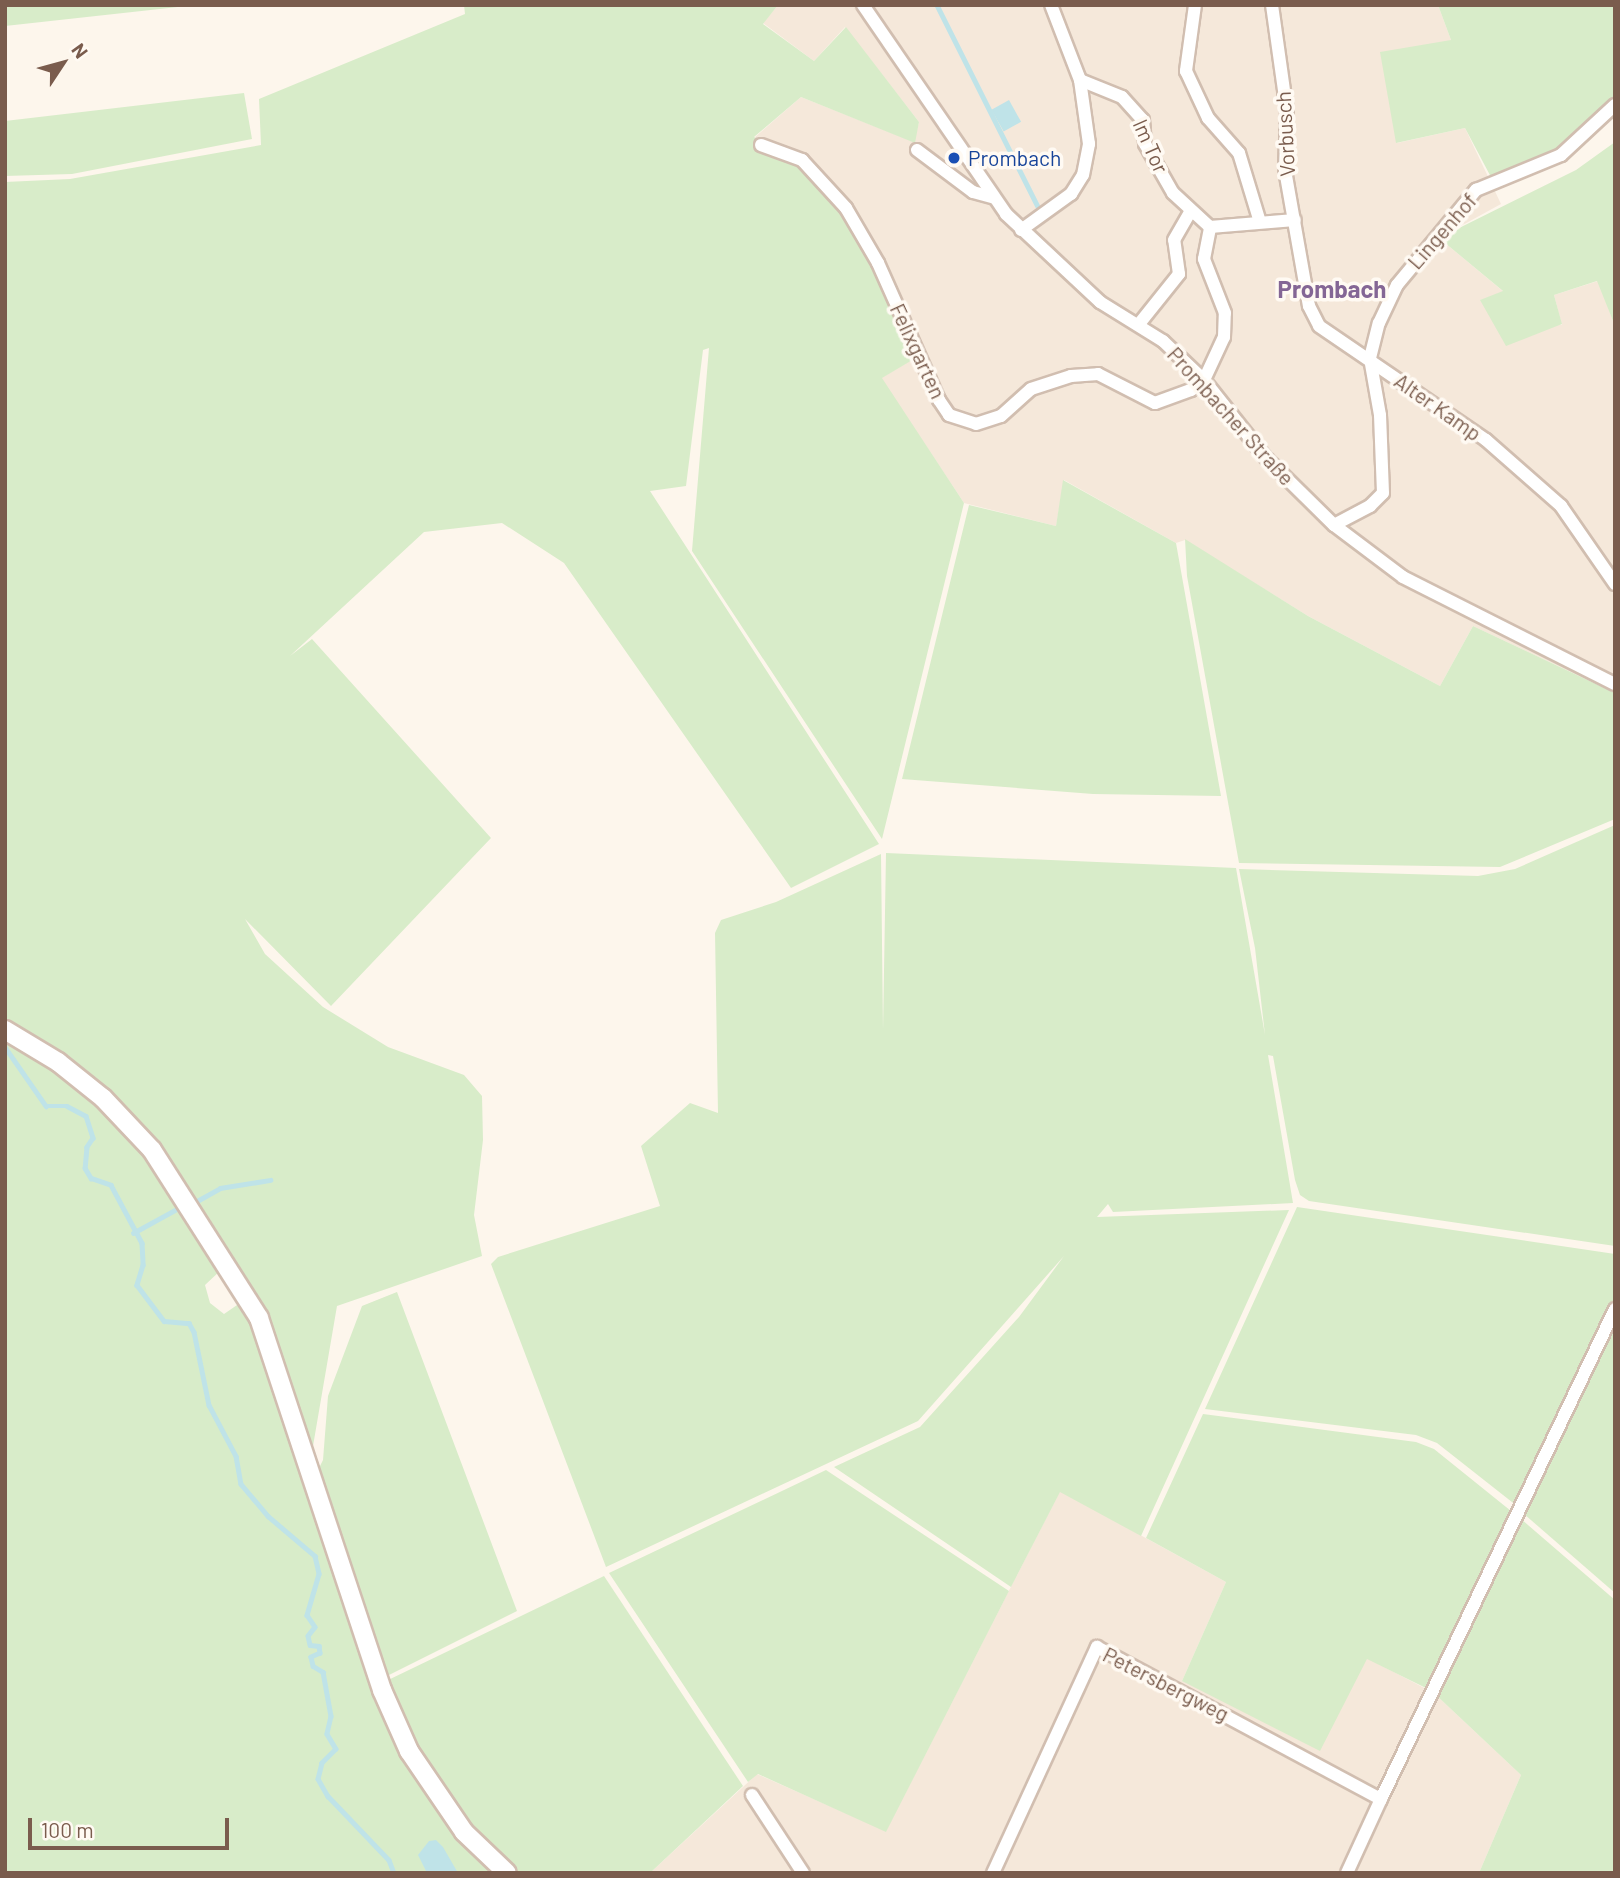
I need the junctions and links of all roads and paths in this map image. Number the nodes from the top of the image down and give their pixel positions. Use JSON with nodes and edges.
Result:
{"nodes":[{"id":1,"x":863,"y":5,"type":"edge"},
{"id":2,"x":1051,"y":5,"type":"edge"},
{"id":3,"x":1195,"y":5,"type":"edge"},
{"id":4,"x":1272,"y":5,"type":"edge"},
{"id":5,"x":1080,"y":80,"type":"junction"},
{"id":6,"x":1615,"y":105,"type":"edge"},
{"id":7,"x":761,"y":145,"type":"dead end"},
{"id":8,"x":917,"y":150,"type":"dead end"},
{"id":9,"x":992,"y":197,"type":"junction"},
{"id":10,"x":1191,"y":211,"type":"junction"},
{"id":11,"x":1295,"y":220,"type":"junction"},
{"id":12,"x":1260,"y":222,"type":"junction"},
{"id":13,"x":1210,"y":227,"type":"junction"},
{"id":14,"x":1021,"y":230,"type":"junction"},
{"id":15,"x":1139,"y":324,"type":"junction"},
{"id":16,"x":1370,"y":358,"type":"junction"},
{"id":17,"x":1205,"y":380,"type":"junction"},
{"id":18,"x":1335,"y":525,"type":"junction"},
{"id":19,"x":1615,"y":584,"type":"edge"},
{"id":20,"x":1615,"y":684,"type":"edge"},
{"id":21,"x":5,"y":1030,"type":"edge"},
{"id":22,"x":1615,"y":1309,"type":"edge"},
{"id":23,"x":752,"y":1795,"type":"dead end"},
{"id":24,"x":1381,"y":1799,"type":"junction"},
{"id":25,"x":507,"y":1873,"type":"edge"},
{"id":26,"x":803,"y":1873,"type":"edge"},
{"id":27,"x":993,"y":1873,"type":"edge"},
{"id":28,"x":1347,"y":1873,"type":"edge"}],
"edges":[{"from":1,"to":9,"type":"street","name":"Prombacher Straße"},
{"from":2,"to":5,"type":"street"},
{"from":3,"to":12,"type":"street"},
{"from":4,"to":11,"type":"street","name":"Vorbusch"},
{"from":5,"to":10,"type":"street","name":"Im Tor"},
{"from":5,"to":14,"type":"street"},
{"from":6,"to":16,"type":"street","name":"Lingenhof"},
{"from":7,"to":17,"type":"street","name":"Felixgarten"},
{"from":8,"to":9,"type":"street"},
{"from":9,"to":14,"type":"street","name":"Prombacher Straße"},
{"from":10,"to":13,"type":"street","name":"Im Tor"},
{"from":10,"to":15,"type":"street"},
{"from":11,"to":12,"type":"street"},
{"from":11,"to":16,"type":"street","name":"Alter Kamp"},
{"from":12,"to":13,"type":"street"},
{"from":13,"to":17,"type":"street"},
{"from":14,"to":15,"type":"street","name":"Prombacher Straße"},
{"from":15,"to":17,"type":"street","name":"Prombacher Straße"},
{"from":16,"to":18,"type":"street","name":"Lingenhof"},
{"from":16,"to":19,"type":"street","name":"Alter Kamp"},
{"from":17,"to":18,"type":"street","name":"Prombacher Straße"},
{"from":18,"to":20,"type":"street","name":"Prombacher Straße"},
{"from":21,"to":25,"type":"street"},
{"from":22,"to":24,"type":"street"},
{"from":23,"to":26,"type":"street"},
{"from":24,"to":27,"type":"street","name":"Petersbergweg"},
{"from":24,"to":28,"type":"street"}]}
